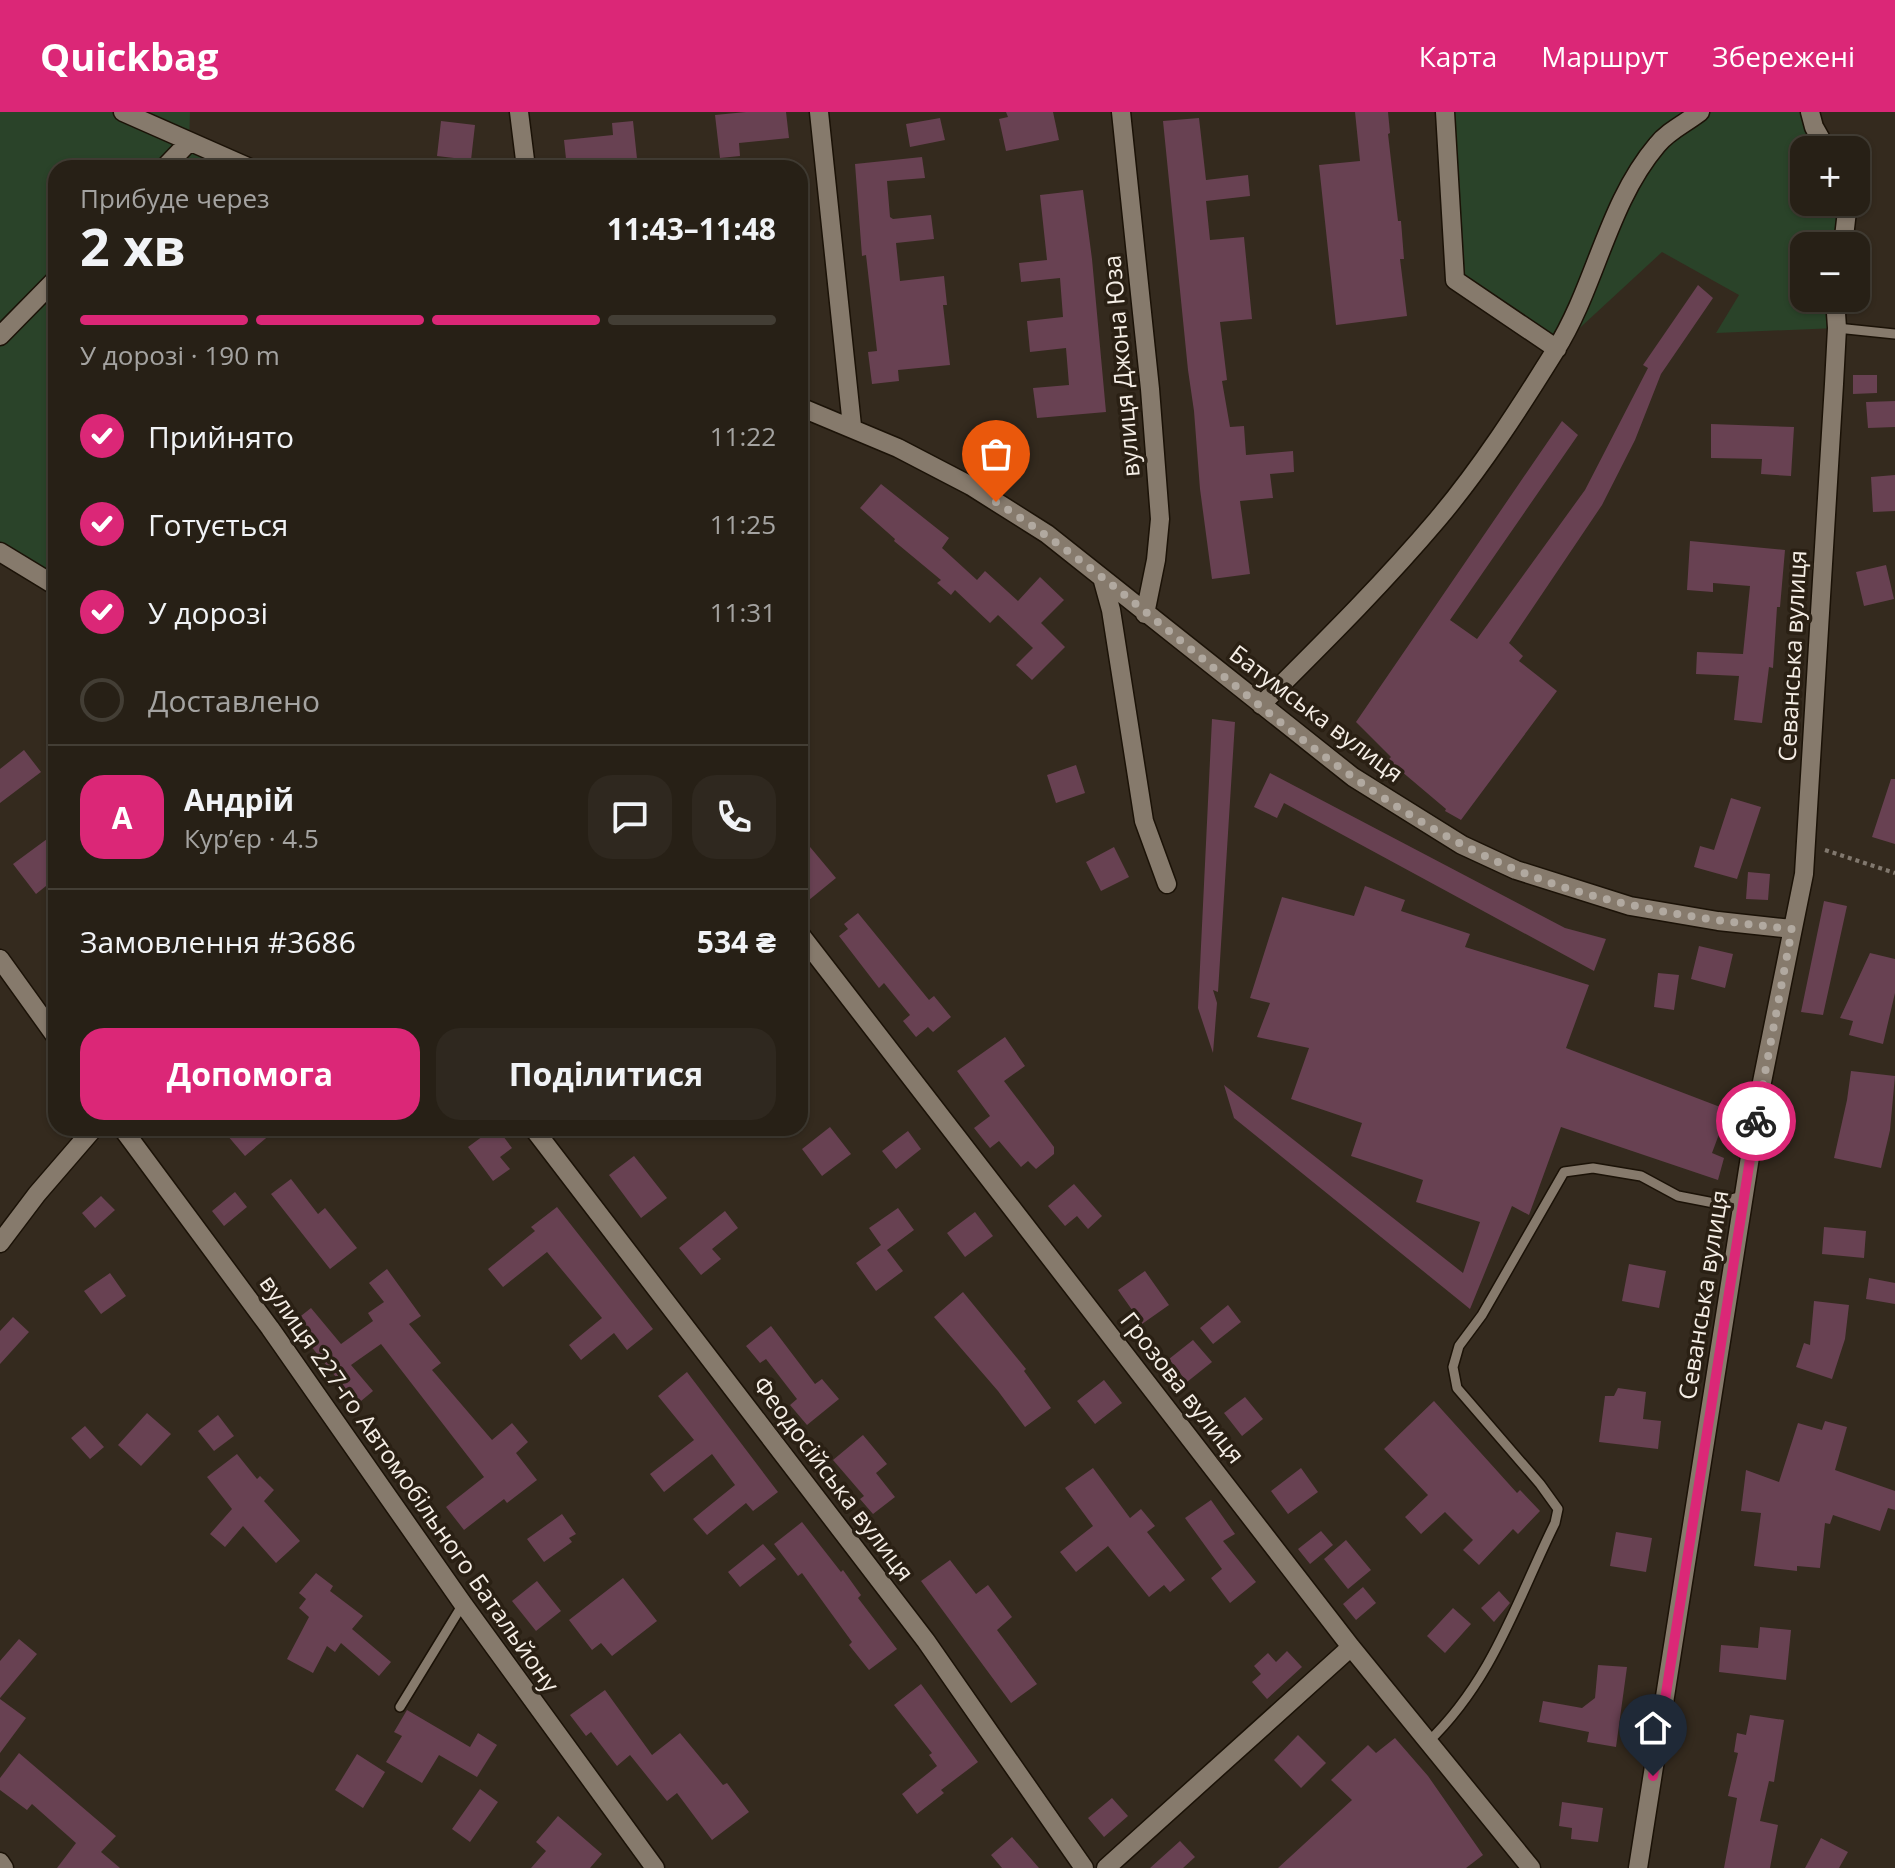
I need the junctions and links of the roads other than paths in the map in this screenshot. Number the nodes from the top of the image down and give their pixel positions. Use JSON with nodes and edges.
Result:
{"nodes":[{"id":1,"x":123,"y":112,"type":"edge"},
{"id":2,"x":519,"y":112,"type":"edge"},
{"id":3,"x":819,"y":112,"type":"edge"},
{"id":4,"x":1121,"y":112,"type":"edge"},
{"id":5,"x":1445,"y":112,"type":"edge"},
{"id":6,"x":1700,"y":112,"type":"edge"},
{"id":7,"x":1810,"y":112,"type":"edge"},
{"id":8,"x":1819,"y":136,"type":"edge"},
{"id":9,"x":189,"y":142,"type":"junction"},
{"id":10,"x":172,"y":160,"type":"edge"},
{"id":11,"x":231,"y":160,"type":"edge"},
{"id":12,"x":525,"y":160,"type":"edge"},
{"id":13,"x":48,"y":287,"type":"edge"},
{"id":14,"x":1836,"y":312,"type":"edge"},
{"id":15,"x":1837,"y":328,"type":"junction"},
{"id":16,"x":1895,"y":334,"type":"edge"},
{"id":17,"x":0,"y":336,"type":"edge"},
{"id":18,"x":1557,"y":349,"type":"junction"},
{"id":19,"x":808,"y":410,"type":"edge"},
{"id":20,"x":852,"y":426,"type":"junction"},
{"id":21,"x":0,"y":552,"type":"edge"},
{"id":22,"x":48,"y":581,"type":"edge"},
{"id":23,"x":1103,"y":581,"type":"junction"},
{"id":24,"x":1145,"y":614,"type":"junction"},
{"id":25,"x":1261,"y":705,"type":"junction"},
{"id":26,"x":1167,"y":884,"type":"dead end"},
{"id":27,"x":1792,"y":929,"type":"junction"},
{"id":28,"x":808,"y":944,"type":"edge"},
{"id":29,"x":0,"y":959,"type":"edge"},
{"id":30,"x":48,"y":1026,"type":"edge"},
{"id":31,"x":87,"y":1136,"type":"edge"},
{"id":32,"x":128,"y":1136,"type":"edge"},
{"id":33,"x":539,"y":1136,"type":"edge"},
{"id":34,"x":1744,"y":1196,"type":"junction"},
{"id":35,"x":0,"y":1243,"type":"edge"},
{"id":36,"x":463,"y":1604,"type":"junction"},
{"id":37,"x":1351,"y":1647,"type":"junction"},
{"id":38,"x":400,"y":1707,"type":"dead end"},
{"id":39,"x":1427,"y":1743,"type":"junction"},
{"id":40,"x":0,"y":1862,"type":"edge"},
{"id":41,"x":4,"y":1868,"type":"edge"},
{"id":42,"x":655,"y":1868,"type":"edge"},
{"id":43,"x":1084,"y":1868,"type":"edge"},
{"id":44,"x":1106,"y":1868,"type":"edge"},
{"id":45,"x":1531,"y":1868,"type":"edge"},
{"id":46,"x":1638,"y":1868,"type":"edge"}],
"edges":[{"from":1,"to":9,"type":"street"},
{"from":2,"to":12,"type":"street"},
{"from":3,"to":20,"type":"street"},
{"from":4,"to":24,"type":"street","name":"вулиця Джона Юза"},
{"from":5,"to":18,"type":"street"},
{"from":6,"to":18,"type":"street"},
{"from":7,"to":8,"type":"street"},
{"from":9,"to":10,"type":"street"},
{"from":9,"to":11,"type":"street"},
{"from":13,"to":17,"type":"street"},
{"from":14,"to":15,"type":"street","name":"Севанська вулиця"},
{"from":15,"to":16,"type":"lane"},
{"from":15,"to":27,"type":"street","name":"Севанська вулиця"},
{"from":18,"to":25,"type":"street"},
{"from":19,"to":20,"type":"street","name":"Батумська вулиця"},
{"from":20,"to":23,"type":"street","name":"Батумська вулиця"},
{"from":21,"to":22,"type":"street"},
{"from":23,"to":24,"type":"street","name":"Батумська вулиця"},
{"from":23,"to":26,"type":"street"},
{"from":24,"to":25,"type":"street","name":"Батумська вулиця"},
{"from":25,"to":27,"type":"street","name":"Батумська вулиця"},
{"from":27,"to":34,"type":"street","name":"Севанська вулиця"},
{"from":28,"to":37,"type":"street","name":"Грозова вулиця"},
{"from":29,"to":30,"type":"street"},
{"from":31,"to":35,"type":"street"},
{"from":32,"to":36,"type":"street","name":"вулиця 227-го Автомобільного Батальйону"},
{"from":33,"to":43,"type":"street","name":"Феодосійська вулиця"},
{"from":34,"to":39,"type":"lane"},
{"from":34,"to":46,"type":"street","name":"Севанська вулиця"},
{"from":36,"to":38,"type":"lane"},
{"from":36,"to":42,"type":"street","name":"вулиця 227-го Автомобільного Батальйону"},
{"from":37,"to":39,"type":"street","name":"Грозова вулиця"},
{"from":37,"to":44,"type":"street"},
{"from":39,"to":45,"type":"street","name":"Грозова вулиця"},
{"from":40,"to":41,"type":"street"}]}
